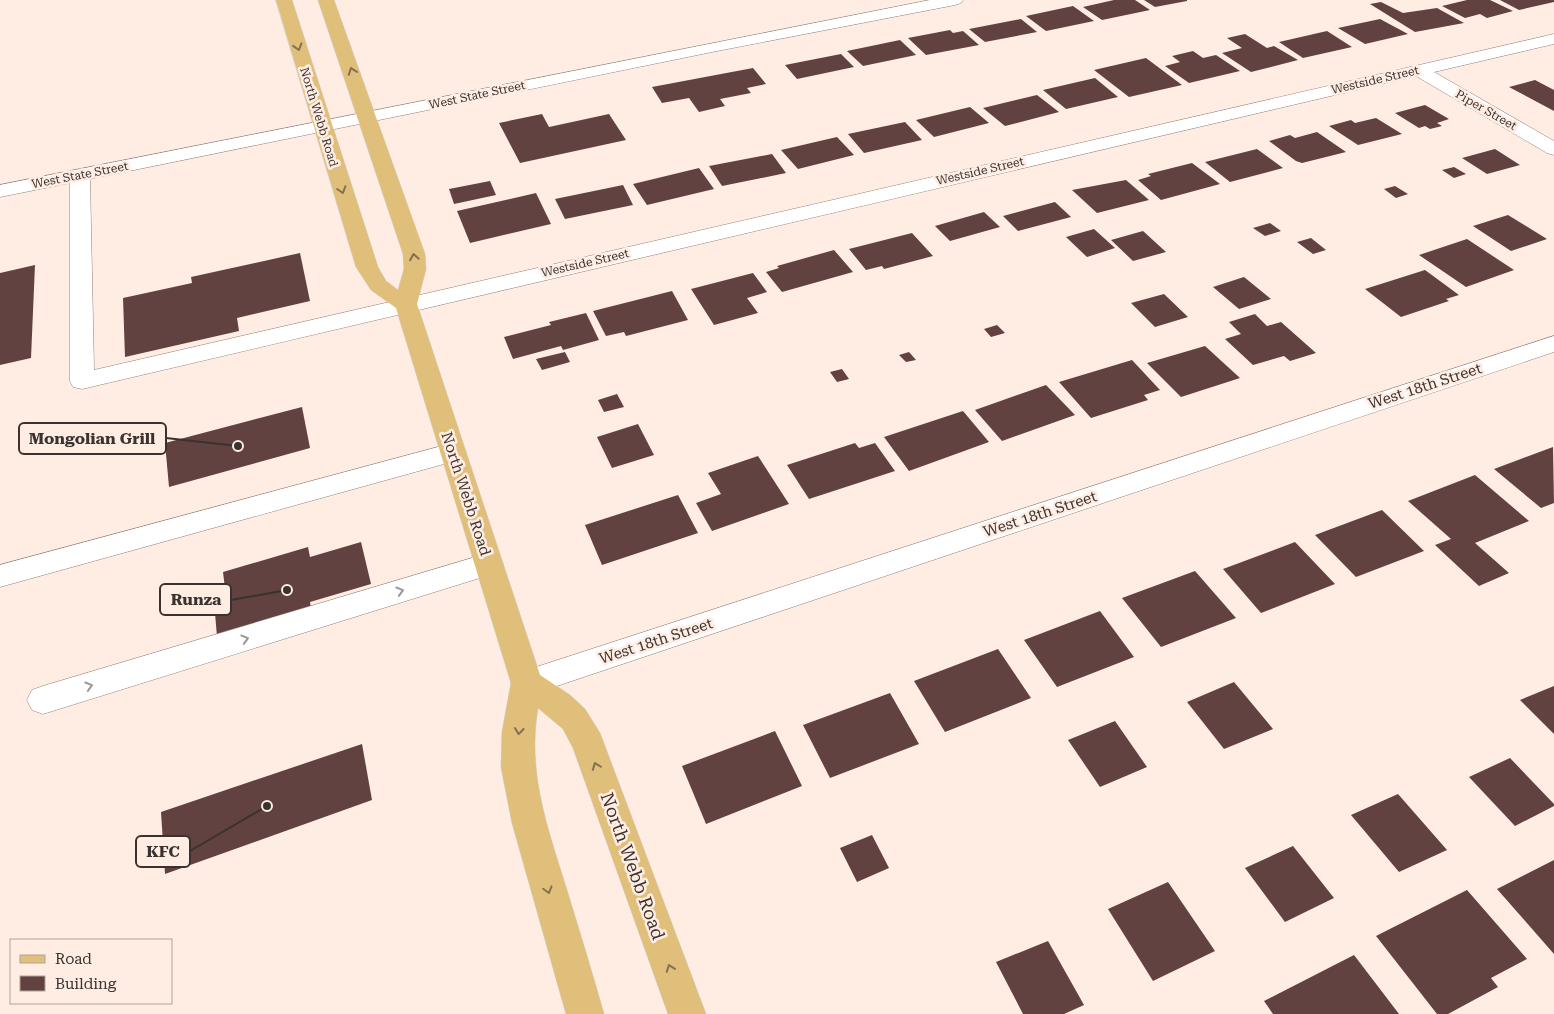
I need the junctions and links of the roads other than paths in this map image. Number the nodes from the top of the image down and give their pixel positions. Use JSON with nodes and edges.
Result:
{"nodes":[{"id":1,"x":284,"y":0,"type":"edge"},
{"id":2,"x":326,"y":0,"type":"edge"},
{"id":3,"x":955,"y":0,"type":"edge"},
{"id":4,"x":1554,"y":39,"type":"edge"},
{"id":5,"x":1418,"y":70,"type":"junction"},
{"id":6,"x":368,"y":117,"type":"junction"},
{"id":7,"x":322,"y":126,"type":"junction"},
{"id":8,"x":1554,"y":149,"type":"edge"},
{"id":9,"x":80,"y":176,"type":"junction"},
{"id":10,"x":0,"y":191,"type":"edge"},
{"id":11,"x":406,"y":304,"type":"junction"},
{"id":12,"x":1554,"y":344,"type":"edge"},
{"id":13,"x":453,"y":452,"type":"junction"},
{"id":14,"x":489,"y":564,"type":"junction"},
{"id":15,"x":0,"y":576,"type":"edge"},
{"id":16,"x":527,"y":683,"type":"junction"},
{"id":17,"x":43,"y":700,"type":"dead end"},
{"id":18,"x":585,"y":1014,"type":"edge"},
{"id":19,"x":687,"y":1014,"type":"edge"}],
"edges":[{"from":1,"to":7,"type":"main road","name":"North Webb Road","one_way":true},
{"from":6,"to":2,"type":"main road","one_way":true},
{"from":3,"to":6,"type":"street","name":"West State Street"},
{"from":4,"to":5,"type":"street","name":"Westside Street"},
{"from":5,"to":8,"type":"street","name":"Piper Street"},
{"from":5,"to":11,"type":"street","name":"Westside Street"},
{"from":6,"to":7,"type":"street","name":"West State Street"},
{"from":11,"to":6,"type":"main road","one_way":true},
{"from":7,"to":9,"type":"street","name":"West State Street"},
{"from":7,"to":11,"type":"main road","name":"North Webb Road","one_way":true},
{"from":9,"to":10,"type":"street","name":"West State Street"},
{"from":9,"to":11,"type":"street","name":"Westside Street"},
{"from":11,"to":13,"type":"main road","name":"North Webb Road"},
{"from":12,"to":16,"type":"street","name":"West 18th Street"},
{"from":13,"to":14,"type":"main road","name":"North Webb Road"},
{"from":13,"to":15,"type":"street"},
{"from":14,"to":16,"type":"main road","name":"North Webb Road"},
{"from":17,"to":14,"type":"street","one_way":true},
{"from":16,"to":18,"type":"main road","name":"North Webb Road","one_way":true},
{"from":19,"to":16,"type":"main road","name":"North Webb Road","one_way":true}]}
